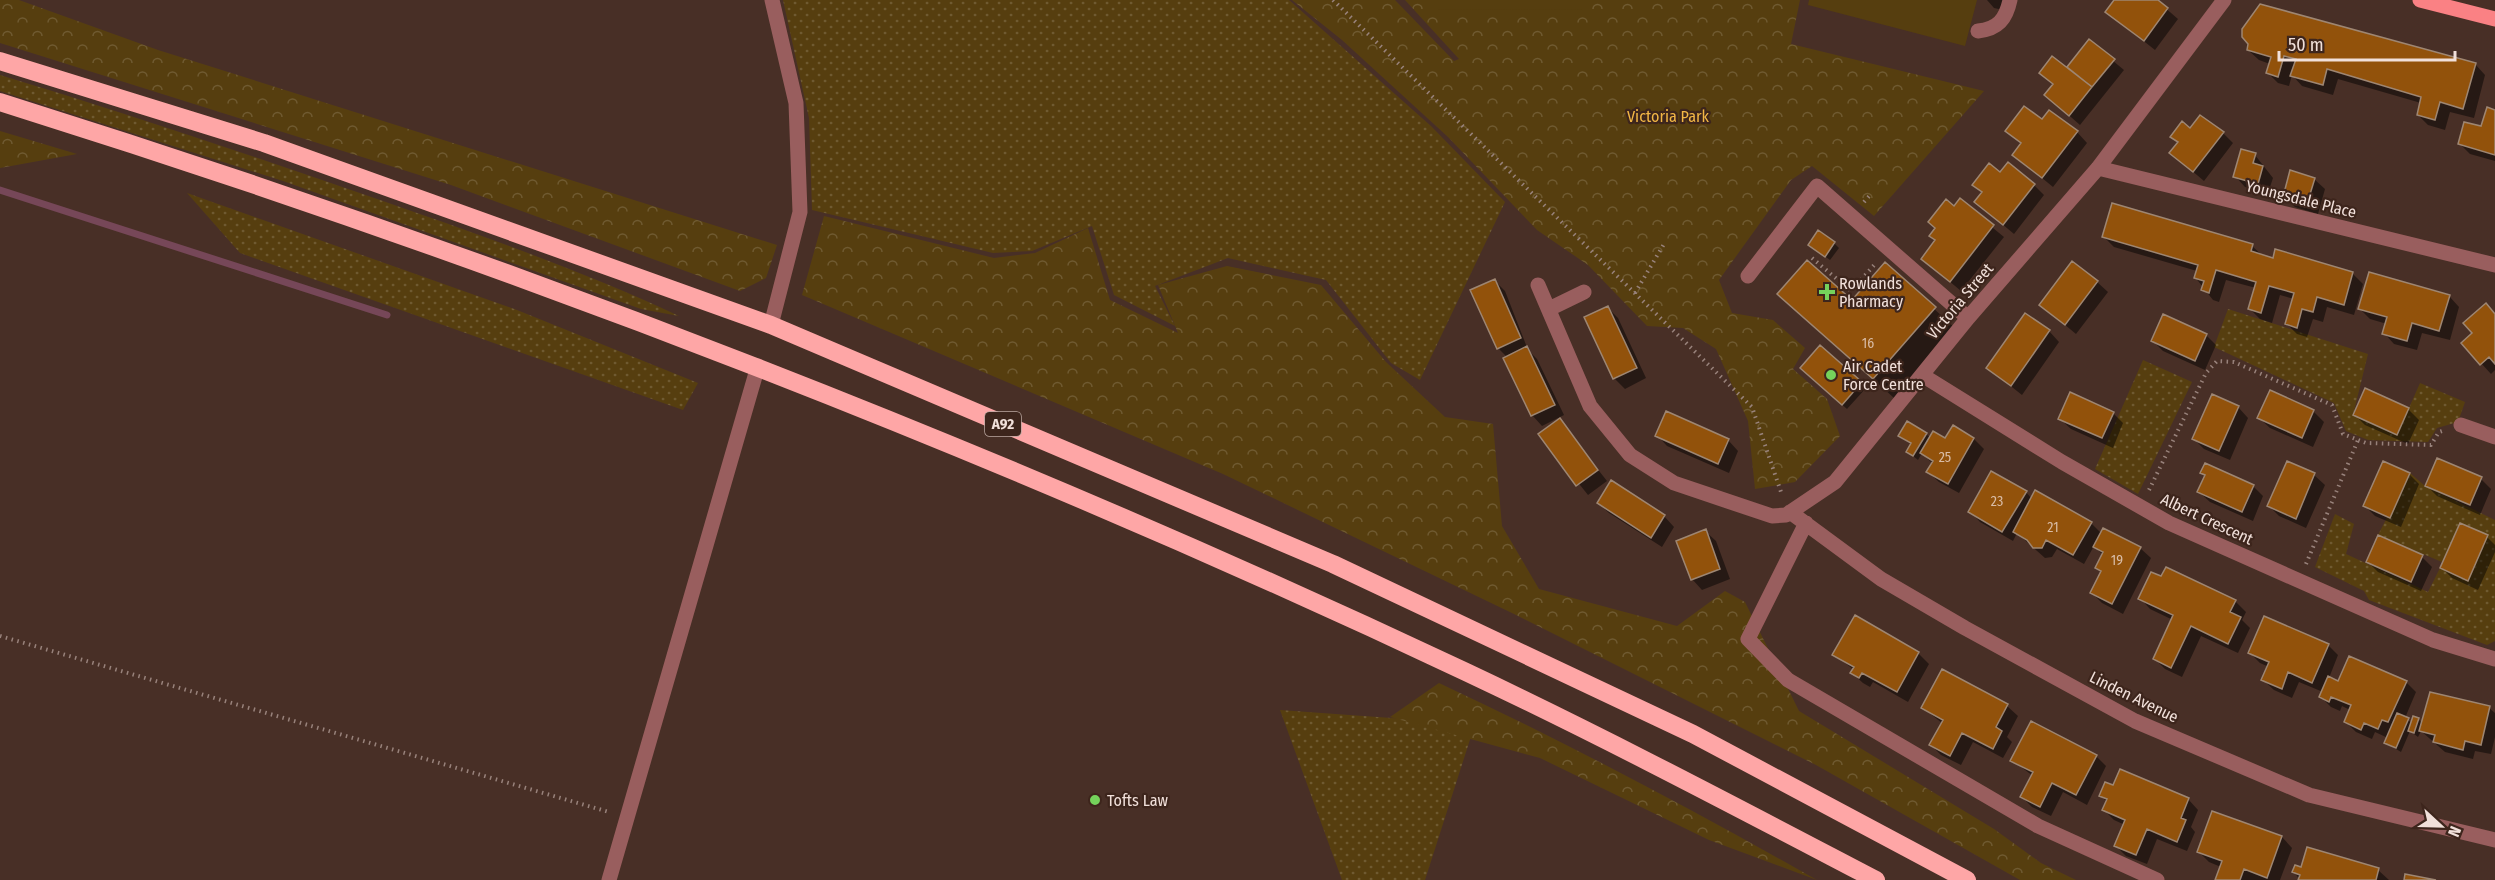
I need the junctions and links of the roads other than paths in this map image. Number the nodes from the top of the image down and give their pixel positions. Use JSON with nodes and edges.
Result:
{"nodes":[{"id":1,"x":772,"y":0,"type":"edge"},
{"id":2,"x":2010,"y":0,"type":"edge"},
{"id":3,"x":2224,"y":0,"type":"edge"},
{"id":4,"x":2420,"y":0,"type":"edge"},
{"id":5,"x":2495,"y":19,"type":"edge"},
{"id":6,"x":1978,"y":31,"type":"dead end"},
{"id":7,"x":0,"y":61,"type":"edge"},
{"id":8,"x":0,"y":102,"type":"edge"},
{"id":9,"x":2098,"y":168,"type":"junction"},
{"id":10,"x":2495,"y":265,"type":"edge"},
{"id":11,"x":1748,"y":276,"type":"dead end"},
{"id":12,"x":1538,"y":285,"type":"dead end"},
{"id":13,"x":1584,"y":292,"type":"dead end"},
{"id":14,"x":1549,"y":309,"type":"junction"},
{"id":15,"x":1968,"y":318,"type":"junction"},
{"id":16,"x":771,"y":325,"type":"junction"},
{"id":17,"x":758,"y":366,"type":"junction"},
{"id":18,"x":1922,"y":375,"type":"junction"},
{"id":19,"x":2461,"y":425,"type":"road end"},
{"id":20,"x":2495,"y":437,"type":"edge"},
{"id":21,"x":1790,"y":512,"type":"junction"},
{"id":22,"x":1806,"y":523,"type":"junction"},
{"id":23,"x":2495,"y":659,"type":"edge"},
{"id":24,"x":2495,"y":840,"type":"edge"},
{"id":25,"x":609,"y":880,"type":"edge"},
{"id":26,"x":1876,"y":880,"type":"edge"},
{"id":27,"x":1968,"y":880,"type":"edge"},
{"id":28,"x":2157,"y":880,"type":"edge"}],
"edges":[{"from":1,"to":16,"type":"street"},
{"from":2,"to":6,"type":"street"},
{"from":3,"to":9,"type":"street","name":"Victoria Street"},
{"from":4,"to":5,"type":"main road"},
{"from":7,"to":16,"type":"highway","number":"A92"},
{"from":8,"to":17,"type":"highway","number":"A92"},
{"from":9,"to":10,"type":"street","name":"Youngsdale Place"},
{"from":9,"to":15,"type":"street","name":"Victoria Street"},
{"from":11,"to":15,"type":"street"},
{"from":12,"to":14,"type":"street"},
{"from":13,"to":14,"type":"street"},
{"from":14,"to":21,"type":"street"},
{"from":15,"to":18,"type":"street","name":"Victoria Street"},
{"from":16,"to":27,"type":"highway","number":"A92"},
{"from":17,"to":25,"type":"street"},
{"from":17,"to":26,"type":"highway","number":"A92"},
{"from":18,"to":21,"type":"street","name":"Victoria Street"},
{"from":18,"to":23,"type":"street","name":"Albert Crescent"},
{"from":19,"to":20,"type":"street"},
{"from":21,"to":22,"type":"street","name":"Linden Avenue"},
{"from":22,"to":24,"type":"street","name":"Linden Avenue"},
{"from":22,"to":28,"type":"street"}]}
